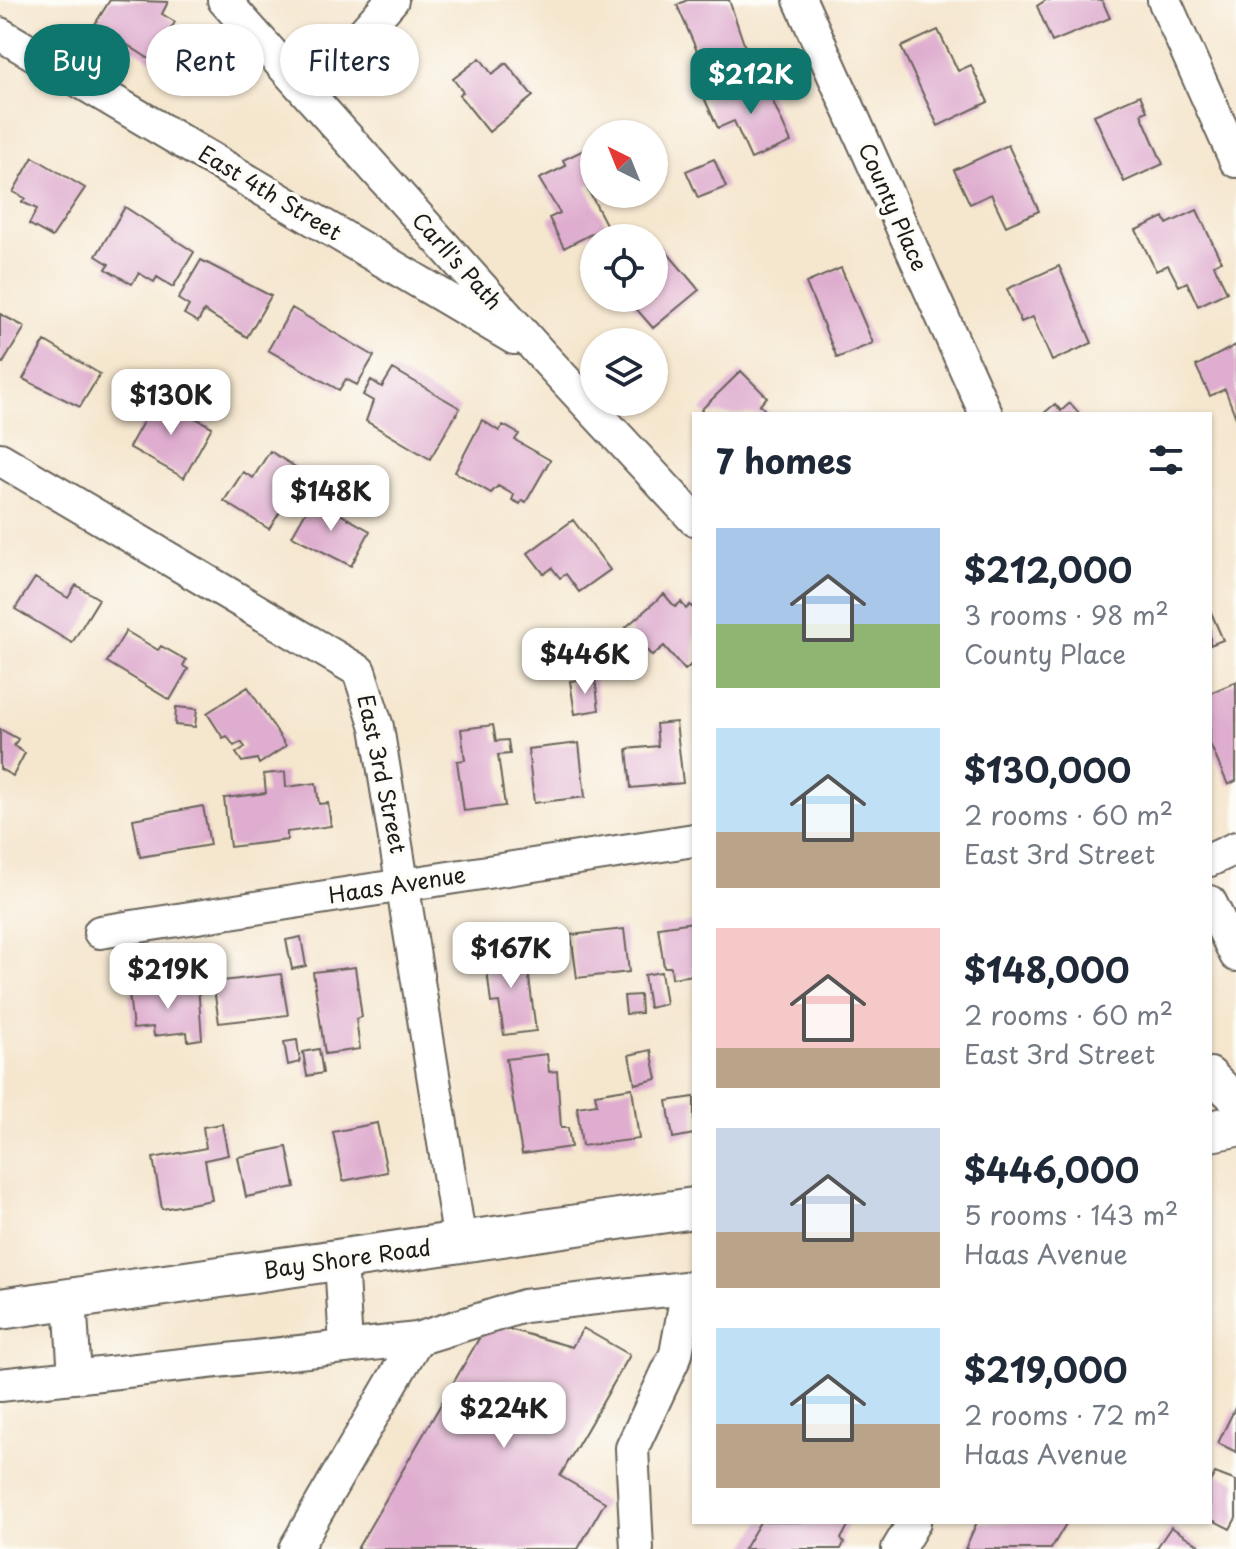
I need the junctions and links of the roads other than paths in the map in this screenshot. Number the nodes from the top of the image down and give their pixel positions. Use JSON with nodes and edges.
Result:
{"nodes":[{"id":1,"x":224,"y":0,"type":"edge"},
{"id":2,"x":392,"y":0,"type":"edge"},
{"id":3,"x":800,"y":0,"type":"edge"},
{"id":4,"x":1164,"y":0,"type":"edge"},
{"id":5,"x":371,"y":24,"type":"edge"},
{"id":6,"x":0,"y":34,"type":"edge"},
{"id":7,"x":280,"y":63,"type":"edge"},
{"id":8,"x":310,"y":96,"type":"edge"},
{"id":9,"x":1236,"y":161,"type":"edge"},
{"id":10,"x":540,"y":353,"type":"junction"},
{"id":11,"x":985,"y":412,"type":"edge"},
{"id":12,"x":0,"y":459,"type":"edge"},
{"id":13,"x":692,"y":517,"type":"edge"},
{"id":14,"x":692,"y":840,"type":"edge"},
{"id":15,"x":1236,"y":848,"type":"edge"},
{"id":16,"x":1212,"y":859,"type":"edge"},
{"id":17,"x":405,"y":883,"type":"junction"},
{"id":18,"x":1212,"y":906,"type":"edge"},
{"id":19,"x":100,"y":932,"type":"dead end"},
{"id":20,"x":1236,"y":955,"type":"edge"},
{"id":21,"x":1212,"y":1076,"type":"edge"},
{"id":22,"x":1236,"y":1100,"type":"edge"},
{"id":23,"x":1236,"y":1126,"type":"edge"},
{"id":24,"x":1212,"y":1131,"type":"edge"},
{"id":25,"x":692,"y":1208,"type":"edge"},
{"id":26,"x":460,"y":1242,"type":"junction"},
{"id":27,"x":341,"y":1259,"type":"junction"},
{"id":28,"x":691,"y":1288,"type":"edge"},
{"id":29,"x":70,"y":1299,"type":"junction"},
{"id":30,"x":0,"y":1309,"type":"edge"},
{"id":31,"x":417,"y":1339,"type":"junction"},
{"id":32,"x":346,"y":1347,"type":"junction"},
{"id":33,"x":75,"y":1377,"type":"junction"},
{"id":34,"x":0,"y":1385,"type":"edge"},
{"id":35,"x":913,"y":1524,"type":"edge"},
{"id":36,"x":295,"y":1549,"type":"edge"},
{"id":37,"x":637,"y":1549,"type":"edge"},
{"id":38,"x":898,"y":1549,"type":"edge"}],
"edges":[{"from":1,"to":7,"type":"street","name":"Carll's Path"},
{"from":2,"to":5,"type":"street"},
{"from":3,"to":11,"type":"street","name":"County Place"},
{"from":4,"to":9,"type":"street"},
{"from":6,"to":10,"type":"street","name":"East 4th Street"},
{"from":8,"to":10,"type":"street","name":"Carll's Path"},
{"from":10,"to":13,"type":"street","name":"Carll's Path"},
{"from":12,"to":17,"type":"street","name":"East 3rd Street"},
{"from":14,"to":17,"type":"street","name":"Haas Avenue"},
{"from":15,"to":16,"type":"street"},
{"from":17,"to":19,"type":"street","name":"Haas Avenue"},
{"from":17,"to":26,"type":"street","name":"East 3rd Street"},
{"from":18,"to":20,"type":"street"},
{"from":21,"to":22,"type":"street"},
{"from":23,"to":24,"type":"main road"},
{"from":25,"to":26,"type":"main road","name":"Bay Shore Road"},
{"from":26,"to":27,"type":"main road","name":"Bay Shore Road"},
{"from":27,"to":29,"type":"main road","name":"Bay Shore Road"},
{"from":27,"to":32,"type":"street"},
{"from":28,"to":31,"type":"street"},
{"from":28,"to":37,"type":"street"},
{"from":29,"to":30,"type":"main road","name":"Bay Shore Road"},
{"from":29,"to":33,"type":"street"},
{"from":31,"to":32,"type":"street"},
{"from":31,"to":36,"type":"street"},
{"from":32,"to":33,"type":"street"},
{"from":33,"to":34,"type":"street"},
{"from":35,"to":38,"type":"street"}]}
